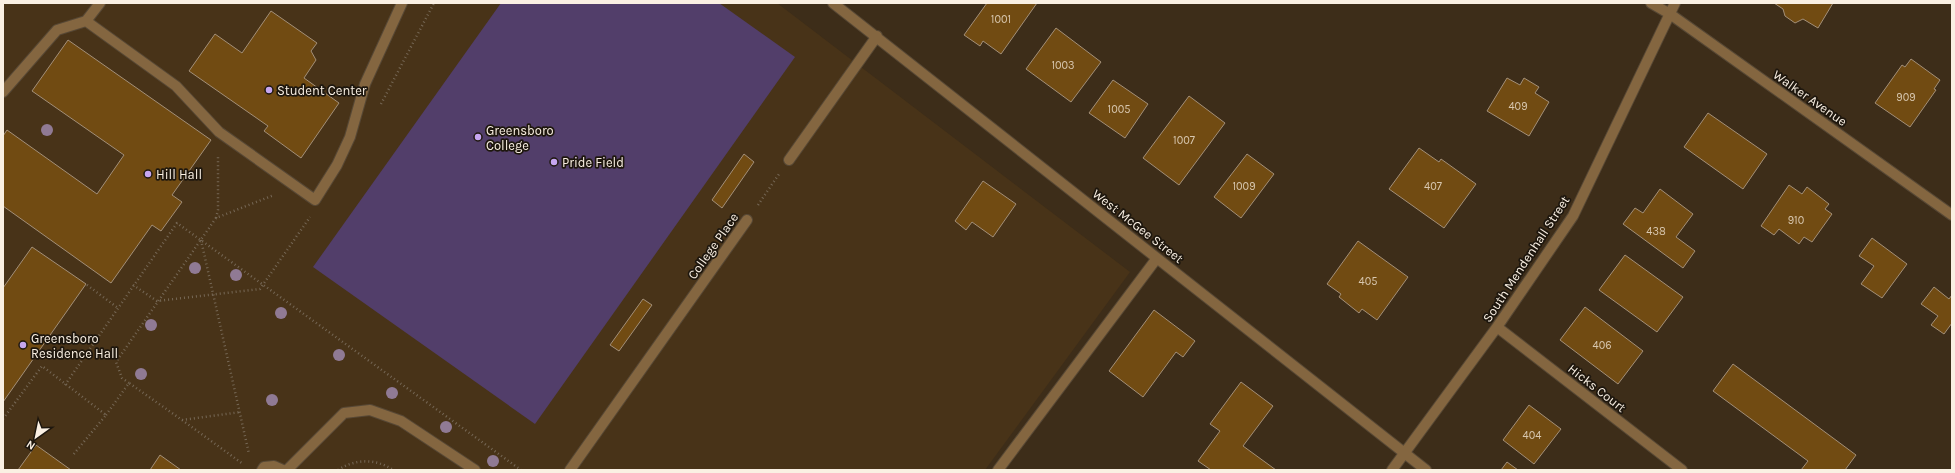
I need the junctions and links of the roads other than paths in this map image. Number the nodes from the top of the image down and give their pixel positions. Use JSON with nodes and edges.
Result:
{"nodes":[{"id":1,"x":100,"y":3,"type":"edge"},
{"id":2,"x":402,"y":3,"type":"edge"},
{"id":3,"x":833,"y":3,"type":"edge"},
{"id":4,"x":1651,"y":3,"type":"edge"},
{"id":5,"x":1675,"y":3,"type":"edge"},
{"id":6,"x":1670,"y":14,"type":"junction"},
{"id":7,"x":86,"y":21,"type":"junction"},
{"id":8,"x":877,"y":36,"type":"junction"},
{"id":9,"x":3,"y":92,"type":"edge"},
{"id":10,"x":789,"y":160,"type":"road end"},
{"id":11,"x":1952,"y":215,"type":"edge"},
{"id":12,"x":747,"y":220,"type":"road end"},
{"id":13,"x":1157,"y":258,"type":"junction"},
{"id":14,"x":1497,"y":327,"type":"junction"},
{"id":15,"x":1404,"y":454,"type":"junction"},
{"id":16,"x":262,"y":470,"type":"edge"},
{"id":17,"x":283,"y":470,"type":"edge"},
{"id":18,"x":287,"y":470,"type":"edge"},
{"id":19,"x":475,"y":470,"type":"edge"},
{"id":20,"x":570,"y":470,"type":"edge"},
{"id":21,"x":998,"y":470,"type":"edge"},
{"id":22,"x":1392,"y":470,"type":"edge"},
{"id":23,"x":1426,"y":470,"type":"edge"},
{"id":24,"x":1682,"y":470,"type":"edge"}],
"edges":[{"from":1,"to":7,"type":"street"},
{"from":2,"to":7,"type":"street"},
{"from":3,"to":8,"type":"street","name":"West McGee Street"},
{"from":4,"to":6,"type":"street","name":"Walker Avenue"},
{"from":5,"to":6,"type":"street","name":"South Mendenhall Street"},
{"from":6,"to":11,"type":"street","name":"Walker Avenue"},
{"from":6,"to":14,"type":"street","name":"South Mendenhall Street"},
{"from":7,"to":9,"type":"street"},
{"from":8,"to":10,"type":"street"},
{"from":8,"to":13,"type":"street","name":"West McGee Street"},
{"from":12,"to":20,"type":"street","name":"College Place"},
{"from":13,"to":15,"type":"street","name":"West McGee Street"},
{"from":13,"to":21,"type":"street"},
{"from":14,"to":15,"type":"street","name":"South Mendenhall Street"},
{"from":14,"to":24,"type":"street","name":"Hicks Court"},
{"from":15,"to":22,"type":"street","name":"South Mendenhall Street"},
{"from":15,"to":23,"type":"street","name":"West McGee Street"},
{"from":16,"to":17,"type":"street"},
{"from":18,"to":19,"type":"street"}]}
